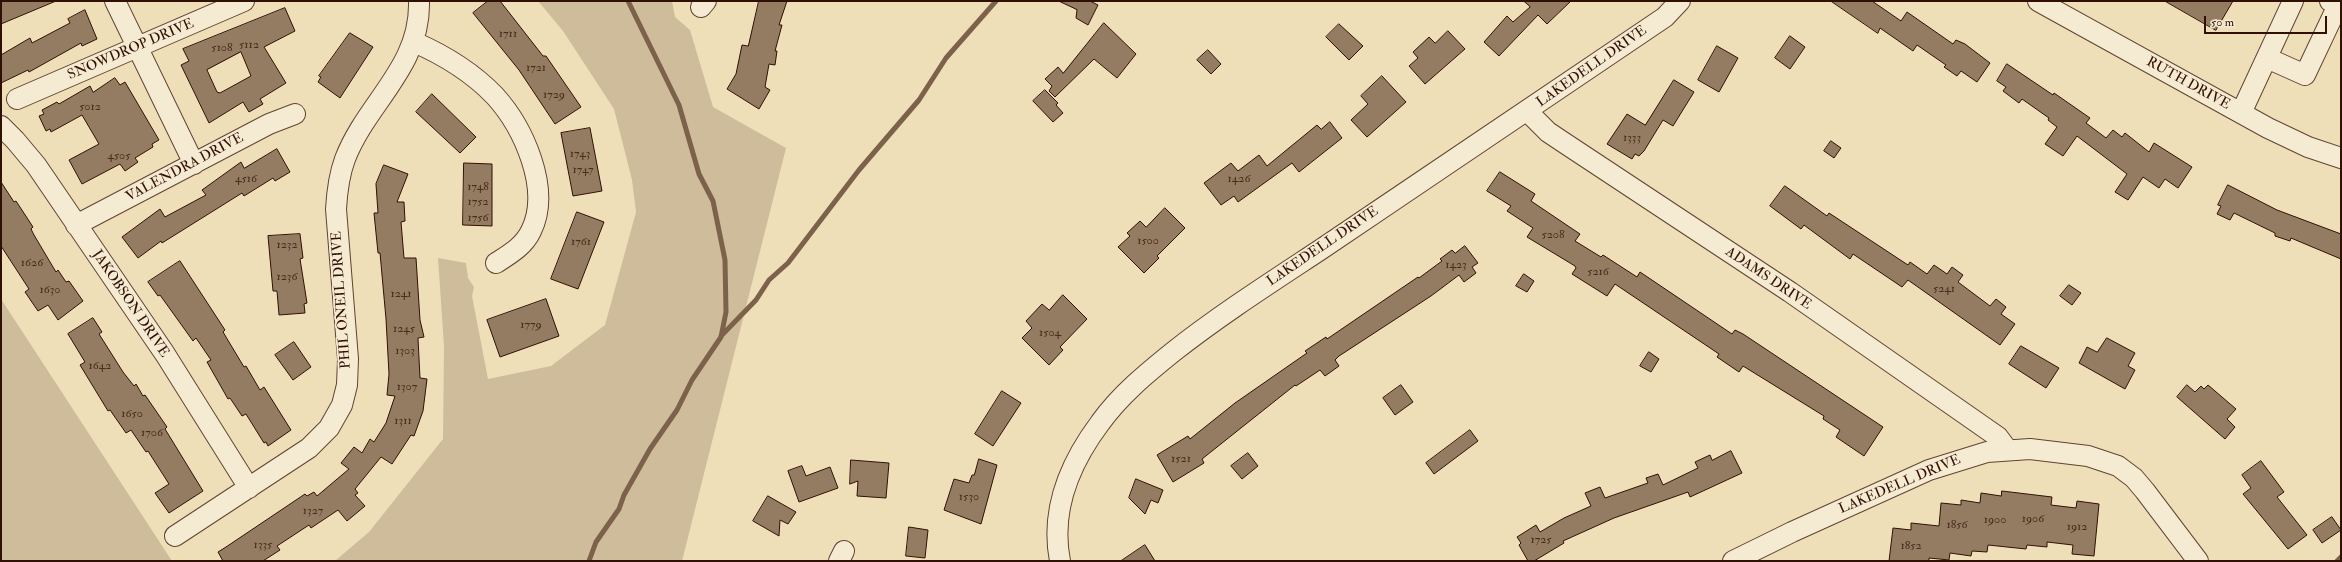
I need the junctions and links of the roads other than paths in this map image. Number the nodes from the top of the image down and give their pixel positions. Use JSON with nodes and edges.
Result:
{"nodes":[{"id":1,"x":116,"y":1,"type":"edge"},
{"id":2,"x":244,"y":1,"type":"edge"},
{"id":3,"x":419,"y":1,"type":"edge"},
{"id":4,"x":1680,"y":1,"type":"edge"},
{"id":5,"x":2038,"y":1,"type":"edge"},
{"id":6,"x":2294,"y":1,"type":"edge"},
{"id":7,"x":2330,"y":1,"type":"edge"},
{"id":8,"x":414,"y":42,"type":"junction"},
{"id":9,"x":136,"y":48,"type":"junction"},
{"id":10,"x":2267,"y":58,"type":"junction"},
{"id":11,"x":17,"y":99,"type":"dead end"},
{"id":12,"x":1527,"y":111,"type":"junction"},
{"id":13,"x":2241,"y":113,"type":"junction"},
{"id":14,"x":295,"y":114,"type":"dead end"},
{"id":15,"x":1,"y":126,"type":"edge"},
{"id":16,"x":2341,"y":158,"type":"edge"},
{"id":17,"x":194,"y":164,"type":"junction"},
{"id":18,"x":76,"y":225,"type":"junction"},
{"id":19,"x":496,"y":263,"type":"dead end"},
{"id":20,"x":2007,"y":449,"type":"junction"},
{"id":21,"x":250,"y":488,"type":"junction"},
{"id":22,"x":175,"y":536,"type":"dead end"},
{"id":23,"x":1060,"y":561,"type":"edge"},
{"id":24,"x":1733,"y":561,"type":"edge"},
{"id":25,"x":2198,"y":561,"type":"edge"}],
"edges":[{"from":1,"to":9,"type":"street"},
{"from":2,"to":9,"type":"street","name":"SNOWDROP DRIVE"},
{"from":3,"to":8,"type":"street","name":"PHIL ONEIL DRIVE"},
{"from":4,"to":12,"type":"street","name":"LAKEDELL DRIVE"},
{"from":5,"to":13,"type":"street","name":"RUTH DRIVE"},
{"from":6,"to":10,"type":"street"},
{"from":7,"to":10,"type":"street"},
{"from":8,"to":19,"type":"street"},
{"from":8,"to":21,"type":"street","name":"PHIL ONEIL DRIVE"},
{"from":9,"to":11,"type":"street","name":"SNOWDROP DRIVE"},
{"from":9,"to":17,"type":"street"},
{"from":10,"to":13,"type":"street"},
{"from":12,"to":20,"type":"street","name":"ADAMS DRIVE"},
{"from":12,"to":23,"type":"street","name":"LAKEDELL DRIVE"},
{"from":13,"to":16,"type":"street","name":"RUTH DRIVE"},
{"from":14,"to":17,"type":"street","name":"VALENDRA DRIVE"},
{"from":15,"to":18,"type":"street","name":"JAKOBSON DRIVE"},
{"from":17,"to":18,"type":"street","name":"VALENDRA DRIVE"},
{"from":18,"to":21,"type":"street","name":"JAKOBSON DRIVE"},
{"from":20,"to":24,"type":"street","name":"LAKEDELL DRIVE"},
{"from":20,"to":25,"type":"street","name":"LAKEDELL DRIVE"},
{"from":21,"to":22,"type":"street","name":"PHIL ONEIL DRIVE"}]}
